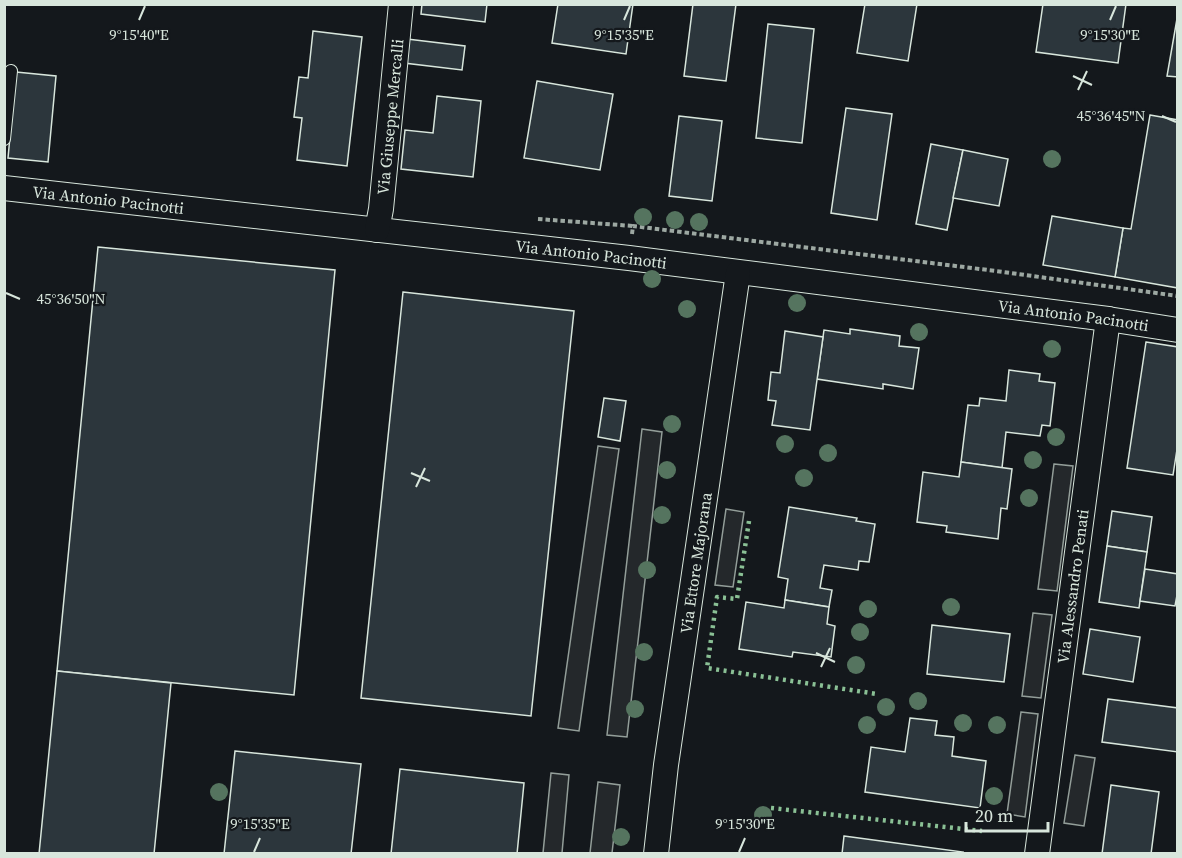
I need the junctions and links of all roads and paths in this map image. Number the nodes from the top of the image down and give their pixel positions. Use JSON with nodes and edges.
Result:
{"nodes":[{"id":1,"x":401,"y":4,"type":"edge"},
{"id":2,"x":11,"y":71,"type":"dead end"},
{"id":3,"x":4,"y":139,"type":"edge"},
{"id":4,"x":4,"y":188,"type":"edge"},
{"id":5,"x":377,"y":230,"type":"junction"},
{"id":6,"x":629,"y":258,"type":"junction"},
{"id":7,"x":738,"y":273,"type":"junction"},
{"id":8,"x":1178,"y":296,"type":"edge"},
{"id":9,"x":1108,"y":319,"type":"junction"},
{"id":10,"x":1178,"y":330,"type":"edge"},
{"id":11,"x":656,"y":854,"type":"edge"},
{"id":12,"x":1037,"y":854,"type":"edge"}],
"edges":[{"from":1,"to":5,"type":"street","name":"Via Giuseppe Mercalli"},
{"from":2,"to":3,"type":"lane"},
{"from":4,"to":5,"type":"street","name":"Via Antonio Pacinotti"},
{"from":5,"to":6,"type":"street","name":"Via Antonio Pacinotti"},
{"from":6,"to":7,"type":"street","name":"Via Antonio Pacinotti"},
{"from":6,"to":8,"type":"path"},
{"from":7,"to":9,"type":"street","name":"Via Antonio Pacinotti"},
{"from":7,"to":11,"type":"street","name":"Via Ettore Majorana"},
{"from":9,"to":10,"type":"street","name":"Via Antonio Pacinotti"},
{"from":9,"to":12,"type":"street","name":"Via Alessandro Penati"}]}
